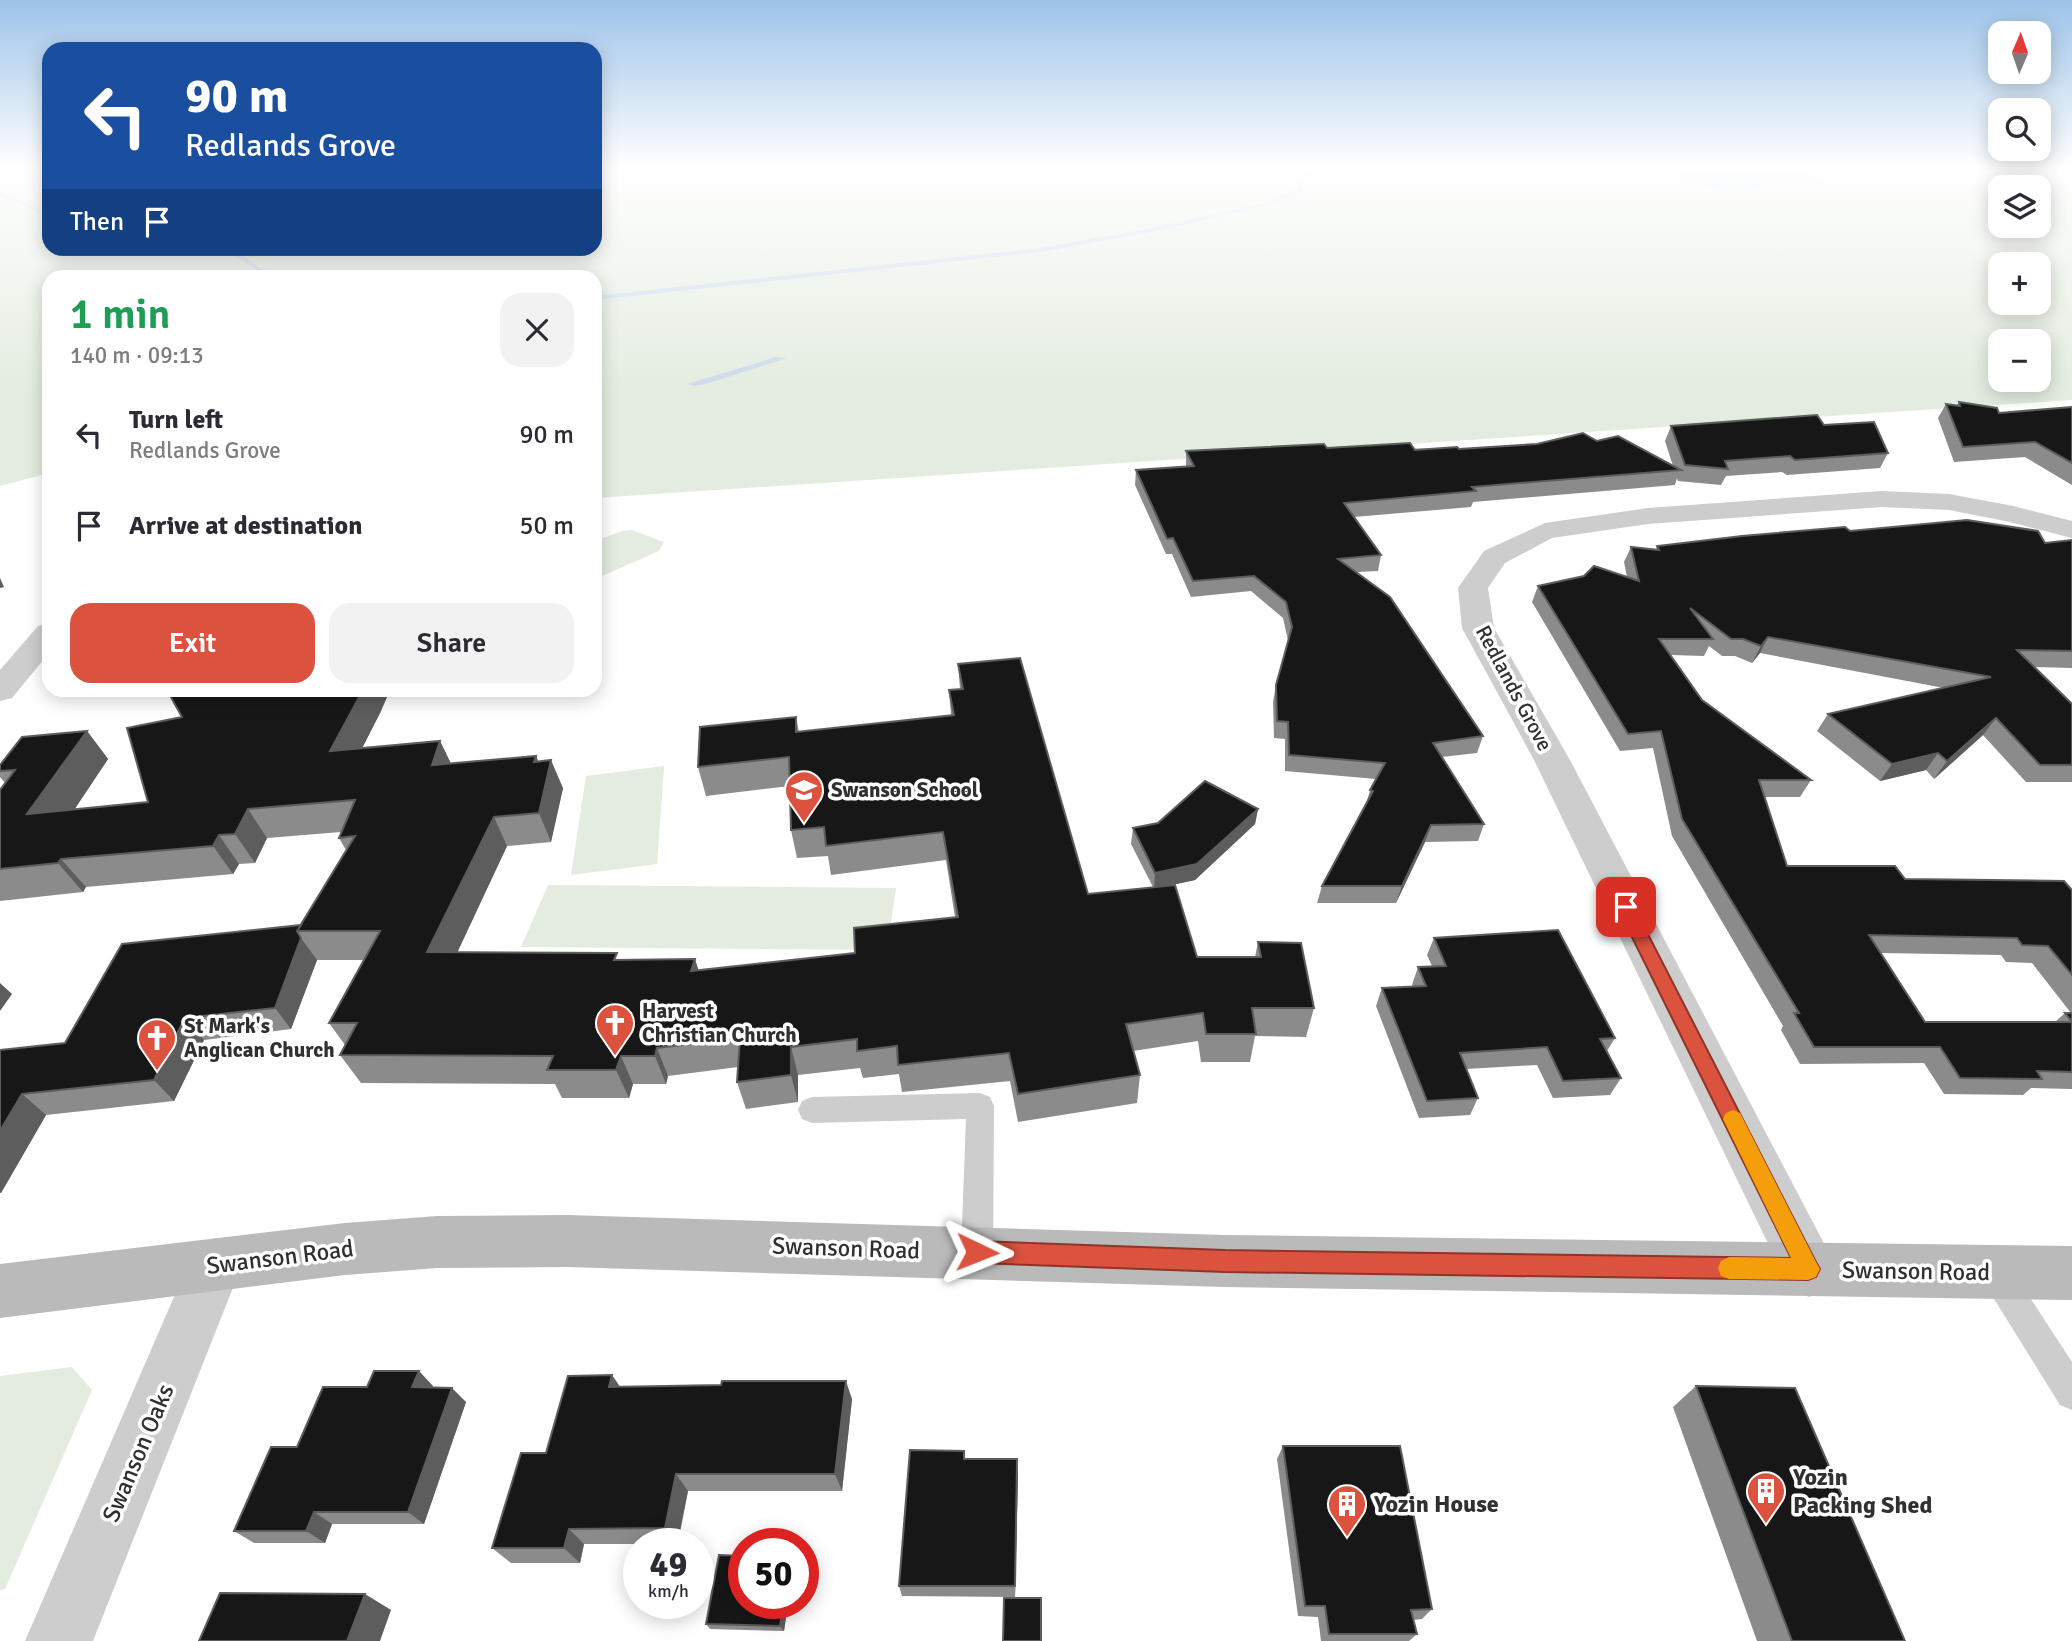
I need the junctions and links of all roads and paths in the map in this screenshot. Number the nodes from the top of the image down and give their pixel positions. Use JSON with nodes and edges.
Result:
{"nodes":[{"id":1,"x":2072,"y":530,"type":"edge"},
{"id":2,"x":42,"y":641,"type":"edge"},
{"id":3,"x":0,"y":691,"type":"edge"},
{"id":4,"x":812,"y":1110,"type":"dead end"},
{"id":5,"x":977,"y":1252,"type":"junction"},
{"id":6,"x":215,"y":1265,"type":"junction"},
{"id":7,"x":1808,"y":1269,"type":"junction"},
{"id":8,"x":1996,"y":1272,"type":"junction"},
{"id":9,"x":2072,"y":1273,"type":"edge"},
{"id":10,"x":0,"y":1291,"type":"edge"},
{"id":11,"x":2072,"y":1393,"type":"edge"},
{"id":12,"x":59,"y":1641,"type":"edge"}],
"edges":[{"from":1,"to":7,"type":"street","name":"Redlands Grove"},
{"from":2,"to":3,"type":"street"},
{"from":4,"to":5,"type":"lane"},
{"from":5,"to":6,"type":"main road","name":"Swanson Road"},
{"from":5,"to":7,"type":"main road","name":"Swanson Road"},
{"from":6,"to":10,"type":"main road","name":"Swanson Road"},
{"from":6,"to":12,"type":"street","name":"Swanson Oaks"},
{"from":7,"to":8,"type":"main road","name":"Swanson Road"},
{"from":8,"to":9,"type":"main road","name":"Swanson Road"},
{"from":8,"to":11,"type":"lane"}]}
